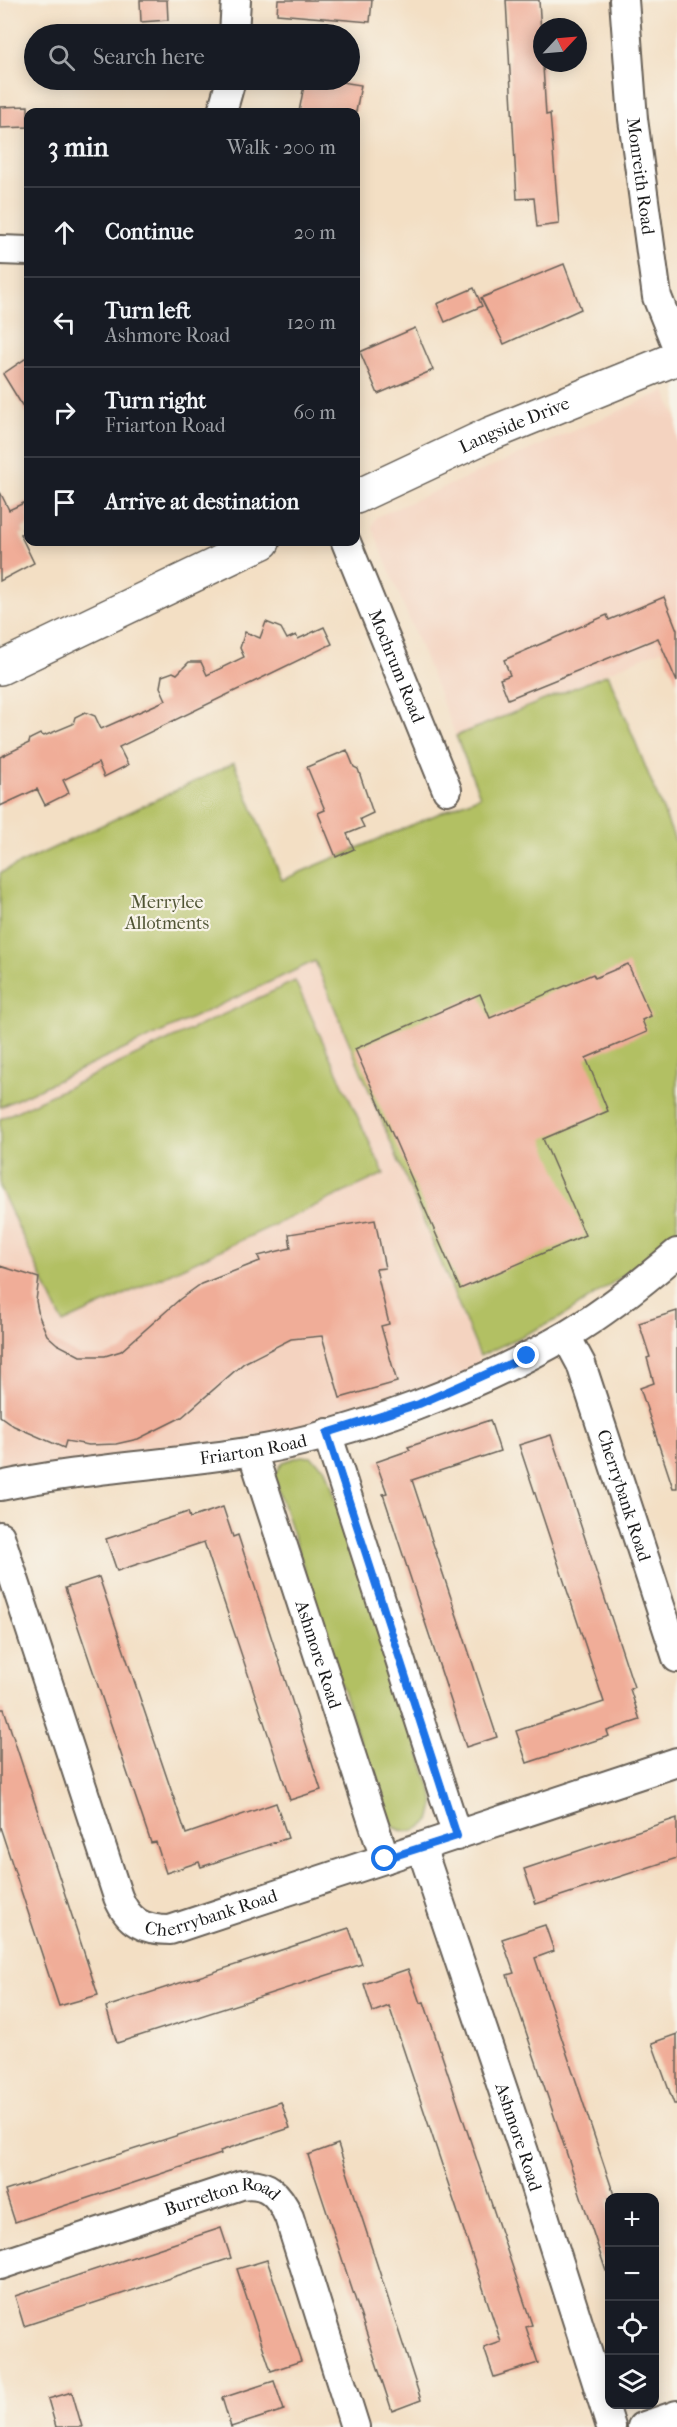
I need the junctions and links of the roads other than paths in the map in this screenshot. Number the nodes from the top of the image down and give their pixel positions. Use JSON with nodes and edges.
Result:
{"nodes":[{"id":1,"x":236,"y":0,"type":"edge"},
{"id":2,"x":624,"y":0,"type":"edge"},
{"id":3,"x":235,"y":24,"type":"edge"},
{"id":4,"x":228,"y":90,"type":"edge"},
{"id":5,"x":223,"y":108,"type":"edge"},
{"id":6,"x":0,"y":250,"type":"edge"},
{"id":7,"x":24,"y":251,"type":"edge"},
{"id":8,"x":677,"y":347,"type":"edge"},
{"id":9,"x":677,"y":358,"type":"edge"},
{"id":10,"x":360,"y":495,"type":"edge"},
{"id":11,"x":255,"y":546,"type":"edge"},
{"id":12,"x":348,"y":546,"type":"edge"},
{"id":13,"x":0,"y":668,"type":"edge"},
{"id":14,"x":447,"y":790,"type":"dead end"},
{"id":15,"x":677,"y":1253,"type":"edge"},
{"id":16,"x":566,"y":1336,"type":"junction"},
{"id":17,"x":327,"y":1433,"type":"junction"},
{"id":18,"x":252,"y":1451,"type":"junction"},
{"id":19,"x":0,"y":1486,"type":"edge"},
{"id":20,"x":0,"y":1536,"type":"edge"},
{"id":21,"x":677,"y":1658,"type":"edge"},
{"id":22,"x":677,"y":1762,"type":"edge"},
{"id":23,"x":457,"y":1836,"type":"junction"},
{"id":24,"x":421,"y":1847,"type":"junction"},
{"id":25,"x":385,"y":1859,"type":"junction"},
{"id":26,"x":0,"y":2265,"type":"edge"},
{"id":27,"x":677,"y":2415,"type":"edge"},
{"id":28,"x":355,"y":2427,"type":"edge"},
{"id":29,"x":611,"y":2427,"type":"edge"},
{"id":30,"x":642,"y":2427,"type":"edge"}],
"edges":[{"from":1,"to":3,"type":"street"},
{"from":2,"to":8,"type":"street","name":"Monreith Road"},
{"from":4,"to":5,"type":"street"},
{"from":6,"to":7,"type":"street"},
{"from":9,"to":10,"type":"street","name":"Langside Drive"},
{"from":11,"to":13,"type":"street"},
{"from":12,"to":14,"type":"street","name":"Mochrum Road"},
{"from":15,"to":16,"type":"street","name":"Friarton Road"},
{"from":16,"to":17,"type":"street","name":"Friarton Road"},
{"from":16,"to":21,"type":"street","name":"Cherrybank Road"},
{"from":17,"to":18,"type":"street","name":"Friarton Road"},
{"from":17,"to":23,"type":"street"},
{"from":18,"to":19,"type":"street","name":"Friarton Road"},
{"from":18,"to":25,"type":"street","name":"Ashmore Road"},
{"from":20,"to":25,"type":"street","name":"Cherrybank Road"},
{"from":22,"to":23,"type":"street","name":"Cherrybank Road"},
{"from":23,"to":24,"type":"street","name":"Cherrybank Road"},
{"from":24,"to":25,"type":"street","name":"Cherrybank Road"},
{"from":24,"to":29,"type":"street","name":"Ashmore Road"},
{"from":26,"to":28,"type":"street","name":"Burrelton Road"},
{"from":27,"to":30,"type":"street"}]}
